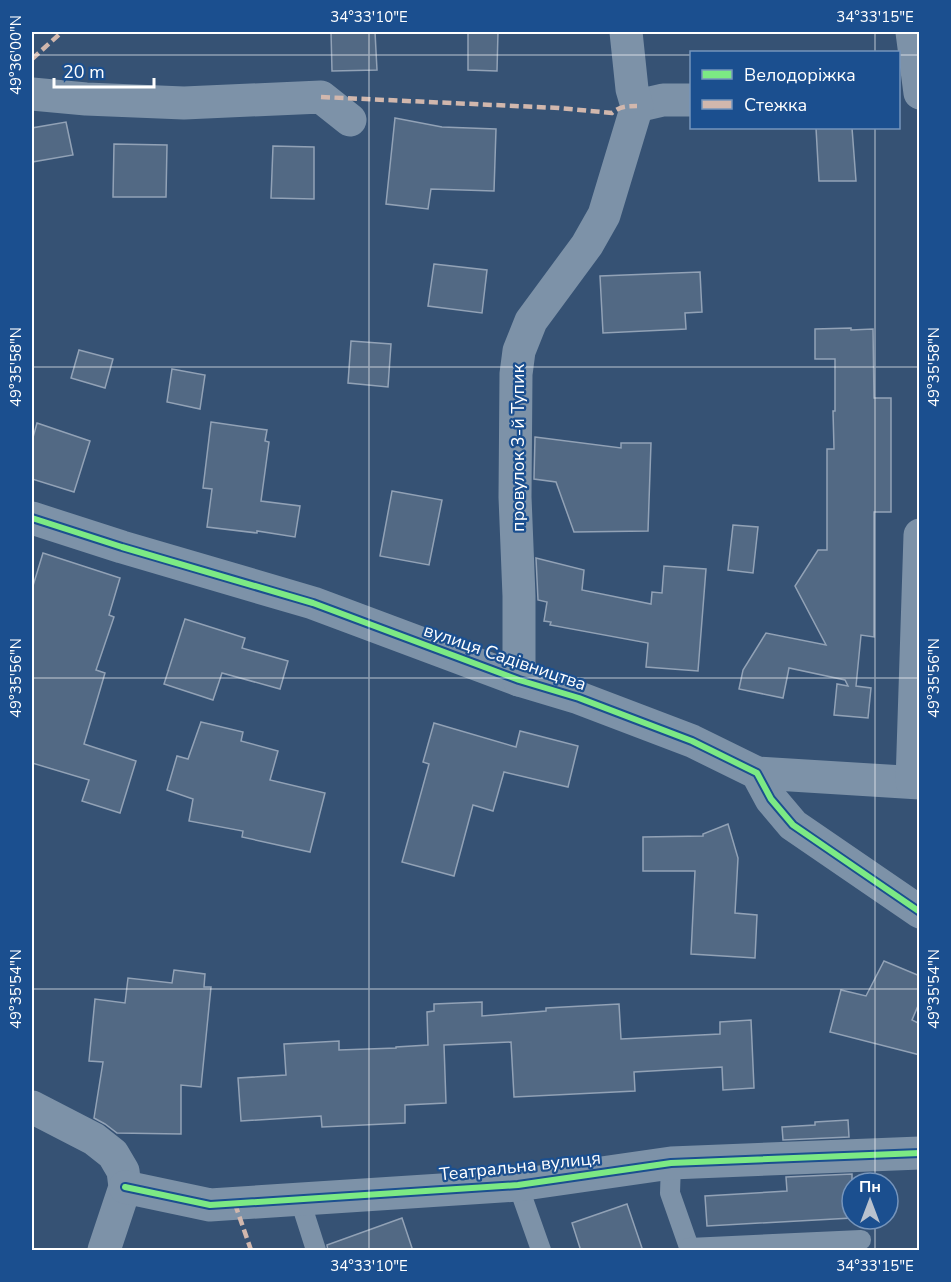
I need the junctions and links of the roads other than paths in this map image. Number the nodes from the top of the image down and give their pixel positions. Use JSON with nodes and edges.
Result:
{"nodes":[{"id":1,"x":626,"y":32,"type":"edge"},
{"id":2,"x":912,"y":32,"type":"edge"},
{"id":3,"x":920,"y":93,"type":"edge"},
{"id":4,"x":32,"y":94,"type":"edge"},
{"id":5,"x":900,"y":99,"type":"edge"},
{"id":6,"x":920,"y":99,"type":"edge"},
{"id":7,"x":690,"y":100,"type":"edge"},
{"id":8,"x":638,"y":106,"type":"junction"},
{"id":9,"x":351,"y":120,"type":"dead end"},
{"id":10,"x":32,"y":518,"type":"edge"},
{"id":11,"x":920,"y":535,"type":"edge"},
{"id":12,"x":519,"y":680,"type":"junction"},
{"id":13,"x":757,"y":773,"type":"junction"},
{"id":14,"x":916,"y":782,"type":"edge"},
{"id":15,"x":920,"y":912,"type":"edge"},
{"id":16,"x":32,"y":1107,"type":"edge"},
{"id":17,"x":920,"y":1153,"type":"edge"},
{"id":18,"x":671,"y":1163,"type":"junction"},
{"id":19,"x":518,"y":1185,"type":"junction"},
{"id":20,"x":125,"y":1187,"type":"junction"},
{"id":21,"x":300,"y":1200,"type":"junction"},
{"id":22,"x":861,"y":1240,"type":"dead end"},
{"id":23,"x":690,"y":1249,"type":"edge"},
{"id":24,"x":104,"y":1251,"type":"edge"},
{"id":25,"x":316,"y":1251,"type":"edge"},
{"id":26,"x":541,"y":1251,"type":"edge"}],
"edges":[{"from":1,"to":8,"type":"street"},
{"from":2,"to":3,"type":"street"},
{"from":4,"to":9,"type":"street"},
{"from":5,"to":6,"type":"street"},
{"from":7,"to":8,"type":"street"},
{"from":8,"to":12,"type":"street","name":"провулок 3-й Тупик"},
{"from":10,"to":12,"type":"street","name":"вулиця Садівництва"},
{"from":11,"to":14,"type":"street"},
{"from":12,"to":13,"type":"street","name":"вулиця Садівництва"},
{"from":13,"to":14,"type":"street"},
{"from":13,"to":15,"type":"street"},
{"from":16,"to":20,"type":"street"},
{"from":17,"to":18,"type":"street","name":"Театральна вулиця"},
{"from":18,"to":19,"type":"street","name":"Театральна вулиця"},
{"from":18,"to":23,"type":"lane"},
{"from":19,"to":21,"type":"street","name":"Театральна вулиця"},
{"from":19,"to":26,"type":"lane"},
{"from":20,"to":21,"type":"street","name":"Театральна вулиця"},
{"from":20,"to":24,"type":"street"},
{"from":21,"to":25,"type":"lane"},
{"from":22,"to":23,"type":"lane"}]}
